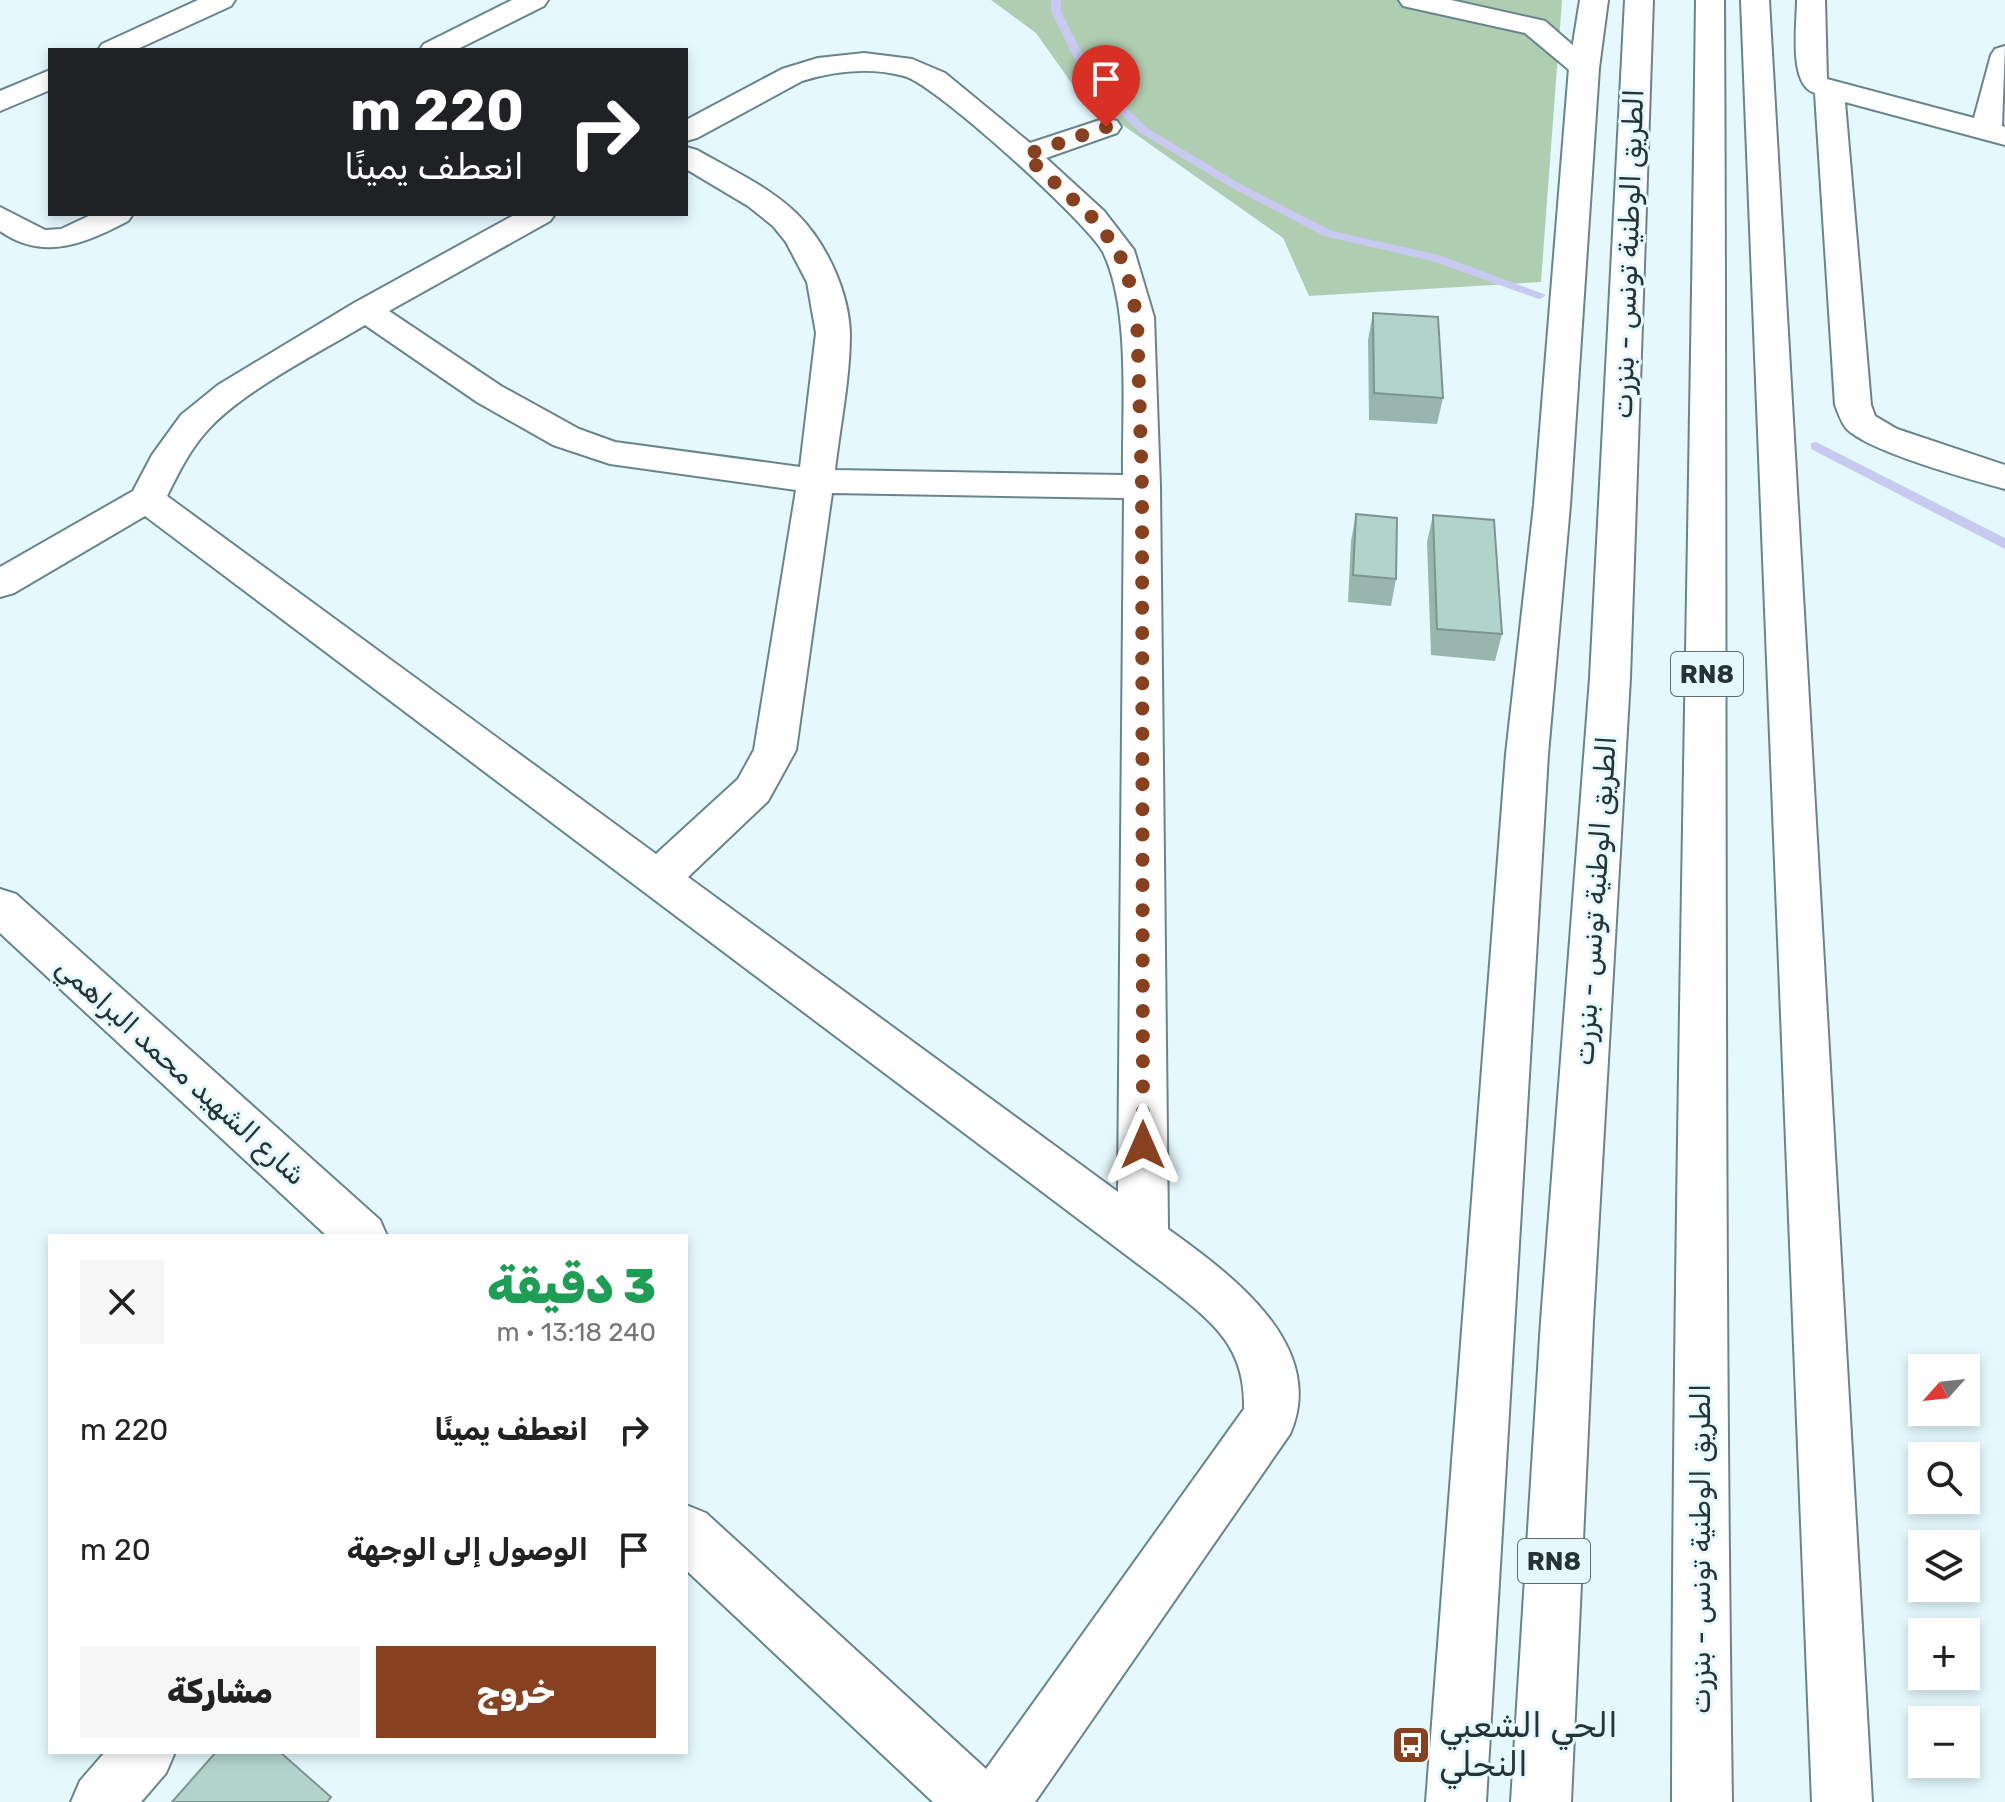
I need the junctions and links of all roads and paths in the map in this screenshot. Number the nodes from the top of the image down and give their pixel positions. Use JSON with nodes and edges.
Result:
{"nodes":[{"id":1,"x":221,"y":0,"type":"edge"},
{"id":2,"x":534,"y":0,"type":"edge"},
{"id":3,"x":1413,"y":0,"type":"edge"},
{"id":4,"x":1639,"y":0,"type":"edge"},
{"id":5,"x":1710,"y":0,"type":"edge"},
{"id":6,"x":1755,"y":0,"type":"edge"},
{"id":7,"x":1811,"y":0,"type":"edge"},
{"id":8,"x":1593,"y":5,"type":"edge"},
{"id":9,"x":1528,"y":17,"type":"edge"},
{"id":10,"x":455,"y":46,"type":"edge"},
{"id":11,"x":116,"y":48,"type":"edge"},
{"id":12,"x":2005,"y":55,"type":"edge"},
{"id":13,"x":1584,"y":68,"type":"junction"},
{"id":14,"x":48,"y":80,"type":"edge"},
{"id":15,"x":1829,"y":90,"type":"junction"},
{"id":16,"x":0,"y":102,"type":"edge"},
{"id":17,"x":1106,"y":127,"type":"dead end"},
{"id":18,"x":688,"y":131,"type":"edge"},
{"id":19,"x":1996,"y":134,"type":"edge"},
{"id":20,"x":1025,"y":155,"type":"junction"},
{"id":21,"x":688,"y":157,"type":"edge"},
{"id":22,"x":113,"y":216,"type":"edge"},
{"id":23,"x":535,"y":216,"type":"edge"},
{"id":24,"x":0,"y":217,"type":"edge"},
{"id":25,"x":366,"y":310,"type":"junction"},
{"id":26,"x":2005,"y":477,"type":"edge"},
{"id":27,"x":816,"y":481,"type":"junction"},
{"id":28,"x":1142,"y":487,"type":"junction"},
{"id":29,"x":147,"y":499,"type":"junction"},
{"id":30,"x":0,"y":584,"type":"edge"},
{"id":31,"x":658,"y":878,"type":"junction"},
{"id":32,"x":0,"y":906,"type":"edge"},
{"id":33,"x":360,"y":1234,"type":"edge"},
{"id":34,"x":1143,"y":1239,"type":"junction"},
{"id":35,"x":688,"y":1534,"type":"edge"},
{"id":36,"x":143,"y":1754,"type":"edge"},
{"id":37,"x":101,"y":1802,"type":"edge"},
{"id":38,"x":977,"y":1802,"type":"edge"},
{"id":39,"x":999,"y":1802,"type":"edge"},
{"id":40,"x":1456,"y":1802,"type":"edge"},
{"id":41,"x":1541,"y":1802,"type":"edge"},
{"id":42,"x":1702,"y":1802,"type":"edge"},
{"id":43,"x":1842,"y":1802,"type":"edge"}],
"edges":[{"from":1,"to":11,"type":"main road"},
{"from":2,"to":10,"type":"main road"},
{"from":3,"to":9,"type":"main road"},
{"from":4,"to":41,"type":"main road","name":"الطريق الوطنية تونس - بنزرت","number":"RN8"},
{"from":5,"to":42,"type":"main road","name":"الطريق الوطنية تونس - بنزرت","number":"RN8"},
{"from":6,"to":43,"type":"main road"},
{"from":7,"to":15,"type":"main road"},
{"from":8,"to":9,"type":"main road"},
{"from":8,"to":13,"type":"main road"},
{"from":9,"to":13,"type":"main road"},
{"from":12,"to":19,"type":"main road"},
{"from":13,"to":40,"type":"main road"},
{"from":14,"to":16,"type":"main road"},
{"from":15,"to":19,"type":"main road"},
{"from":15,"to":26,"type":"main road"},
{"from":17,"to":20,"type":"main road"},
{"from":18,"to":20,"type":"main road"},
{"from":20,"to":28,"type":"main road"},
{"from":21,"to":27,"type":"main road"},
{"from":22,"to":24,"type":"main road"},
{"from":23,"to":25,"type":"main road"},
{"from":25,"to":27,"type":"main road"},
{"from":25,"to":29,"type":"main road"},
{"from":27,"to":28,"type":"main road"},
{"from":27,"to":31,"type":"main road"},
{"from":28,"to":34,"type":"main road"},
{"from":29,"to":30,"type":"main road"},
{"from":29,"to":31,"type":"main road"},
{"from":31,"to":34,"type":"main road"},
{"from":32,"to":33,"type":"main road","name":"شارع الشهيد محمد البراهمي"},
{"from":34,"to":39,"type":"main road"},
{"from":35,"to":38,"type":"main road"},
{"from":36,"to":37,"type":"main road"}]}
